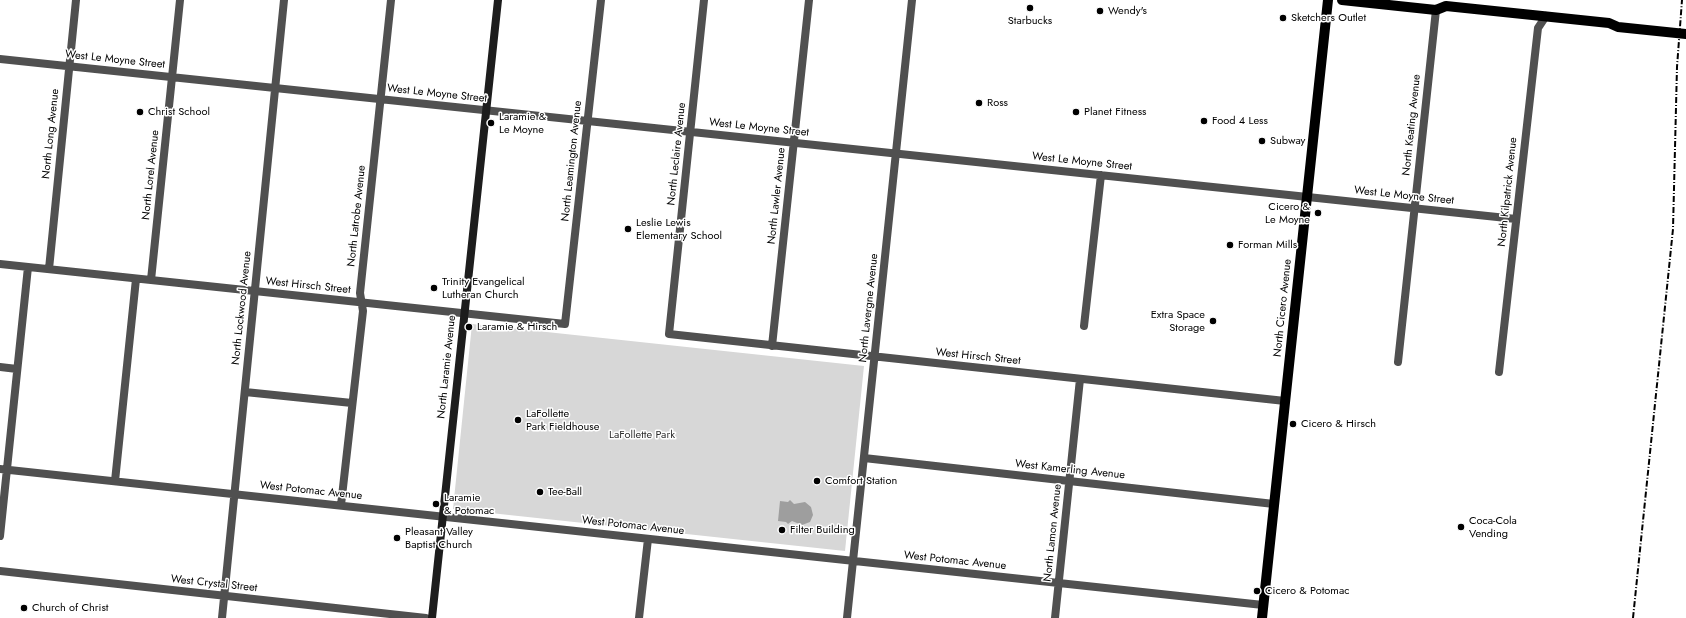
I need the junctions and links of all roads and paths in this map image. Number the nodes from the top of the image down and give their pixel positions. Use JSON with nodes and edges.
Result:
{"nodes":[{"id":1,"x":76,"y":0,"type":"edge"},
{"id":2,"x":180,"y":0,"type":"edge"},
{"id":3,"x":284,"y":0,"type":"edge"},
{"id":4,"x":391,"y":0,"type":"edge"},
{"id":5,"x":498,"y":0,"type":"edge"},
{"id":6,"x":601,"y":0,"type":"edge"},
{"id":7,"x":704,"y":0,"type":"edge"},
{"id":8,"x":809,"y":0,"type":"edge"},
{"id":9,"x":912,"y":0,"type":"edge"},
{"id":10,"x":1328,"y":0,"type":"edge"},
{"id":11,"x":1342,"y":0,"type":"edge"},
{"id":12,"x":1445,"y":4,"type":"edge"},
{"id":13,"x":1546,"y":16,"type":"junction"},
{"id":14,"x":1609,"y":23,"type":"junction"},
{"id":15,"x":1686,"y":27,"type":"edge"},
{"id":16,"x":1686,"y":34,"type":"edge"},
{"id":17,"x":0,"y":59,"type":"edge"},
{"id":18,"x":69,"y":66,"type":"junction"},
{"id":19,"x":172,"y":77,"type":"junction"},
{"id":20,"x":276,"y":88,"type":"junction"},
{"id":21,"x":380,"y":99,"type":"junction"},
{"id":22,"x":485,"y":110,"type":"junction"},
{"id":23,"x":588,"y":121,"type":"junction"},
{"id":24,"x":690,"y":132,"type":"junction"},
{"id":25,"x":794,"y":143,"type":"junction"},
{"id":26,"x":896,"y":154,"type":"junction"},
{"id":27,"x":1101,"y":175,"type":"junction"},
{"id":28,"x":1307,"y":197,"type":"junction"},
{"id":29,"x":1414,"y":208,"type":"junction"},
{"id":30,"x":1516,"y":219,"type":"junction"},
{"id":31,"x":0,"y":264,"type":"edge"},
{"id":32,"x":28,"y":267,"type":"junction"},
{"id":33,"x":49,"y":269,"type":"junction"},
{"id":34,"x":136,"y":278,"type":"junction"},
{"id":35,"x":151,"y":280,"type":"junction"},
{"id":36,"x":255,"y":291,"type":"junction"},
{"id":37,"x":362,"y":302,"type":"junction"},
{"id":38,"x":464,"y":314,"type":"junction"},
{"id":39,"x":565,"y":324,"type":"joint"},
{"id":40,"x":1084,"y":326,"type":"dead end"},
{"id":41,"x":669,"y":334,"type":"joint"},
{"id":42,"x":772,"y":346,"type":"junction"},
{"id":43,"x":874,"y":357,"type":"junction"},
{"id":44,"x":1398,"y":362,"type":"dead end"},
{"id":45,"x":0,"y":367,"type":"edge"},
{"id":46,"x":17,"y":369,"type":"junction"},
{"id":47,"x":1499,"y":372,"type":"dead end"},
{"id":48,"x":1080,"y":379,"type":"junction"},
{"id":49,"x":245,"y":392,"type":"junction"},
{"id":50,"x":1285,"y":401,"type":"junction"},
{"id":51,"x":352,"y":403,"type":"junction"},
{"id":52,"x":864,"y":458,"type":"junction"},
{"id":53,"x":3,"y":470,"type":"edge"},
{"id":54,"x":115,"y":481,"type":"junction"},
{"id":55,"x":1069,"y":481,"type":"junction"},
{"id":56,"x":234,"y":494,"type":"junction"},
{"id":57,"x":1274,"y":504,"type":"junction"},
{"id":58,"x":341,"y":505,"type":"junction"},
{"id":59,"x":443,"y":515,"type":"junction"},
{"id":60,"x":0,"y":536,"type":"edge"},
{"id":61,"x":648,"y":539,"type":"junction"},
{"id":62,"x":853,"y":561,"type":"junction"},
{"id":63,"x":0,"y":571,"type":"edge"},
{"id":64,"x":1059,"y":583,"type":"junction"},
{"id":65,"x":224,"y":596,"type":"junction"},
{"id":66,"x":1263,"y":605,"type":"junction"},
{"id":67,"x":222,"y":618,"type":"edge"},
{"id":68,"x":426,"y":618,"type":"edge"},
{"id":69,"x":432,"y":618,"type":"edge"},
{"id":70,"x":639,"y":618,"type":"edge"},
{"id":71,"x":847,"y":618,"type":"edge"},
{"id":72,"x":1055,"y":618,"type":"edge"},
{"id":73,"x":1262,"y":618,"type":"edge"}],
"edges":[{"from":1,"to":18,"type":"street","name":"North Long Avenue"},
{"from":2,"to":19,"type":"street","name":"North Lorel Avenue"},
{"from":3,"to":20,"type":"street","name":"North Lockwood Avenue"},
{"from":4,"to":21,"type":"street","name":"North Latrobe Avenue"},
{"from":5,"to":22,"type":"street","name":"North Laramie Avenue"},
{"from":6,"to":23,"type":"street","name":"North Leamington Avenue"},
{"from":7,"to":24,"type":"street","name":"North Leclaire Avenue"},
{"from":8,"to":25,"type":"street","name":"North Lawler Avenue"},
{"from":9,"to":26,"type":"street","name":"North Lavergne Avenue"},
{"from":10,"to":28,"type":"main road","name":"North Cicero Avenue"},
{"from":11,"to":12,"type":"main road"},
{"from":12,"to":13,"type":"main road"},
{"from":12,"to":29,"type":"street","name":"North Keating Avenue"},
{"from":13,"to":14,"type":"main road"},
{"from":13,"to":30,"type":"street","name":"North Kilpatrick Avenue"},
{"from":14,"to":15,"type":"main road"},
{"from":14,"to":16,"type":"main road"},
{"from":17,"to":18,"type":"street","name":"West Le Moyne Street"},
{"from":18,"to":19,"type":"street","name":"West Le Moyne Street"},
{"from":18,"to":33,"type":"street","name":"North Long Avenue"},
{"from":19,"to":20,"type":"street","name":"West Le Moyne Street"},
{"from":19,"to":35,"type":"street","name":"North Lorel Avenue"},
{"from":20,"to":21,"type":"street","name":"West Le Moyne Street"},
{"from":20,"to":36,"type":"street","name":"North Lockwood Avenue"},
{"from":21,"to":22,"type":"street","name":"West Le Moyne Street"},
{"from":21,"to":37,"type":"street","name":"North Latrobe Avenue"},
{"from":22,"to":23,"type":"street","name":"West Le Moyne Street"},
{"from":22,"to":38,"type":"street","name":"North Laramie Avenue"},
{"from":23,"to":24,"type":"street","name":"West Le Moyne Street"},
{"from":23,"to":39,"type":"street","name":"North Leamington Avenue"},
{"from":24,"to":25,"type":"street","name":"West Le Moyne Street"},
{"from":24,"to":41,"type":"street","name":"North Leclaire Avenue"},
{"from":25,"to":26,"type":"street","name":"West Le Moyne Street"},
{"from":25,"to":42,"type":"street","name":"North Lawler Avenue"},
{"from":26,"to":27,"type":"street","name":"West Le Moyne Street"},
{"from":26,"to":43,"type":"street","name":"North Lavergne Avenue"},
{"from":27,"to":28,"type":"street","name":"West Le Moyne Street"},
{"from":27,"to":40,"type":"street"},
{"from":28,"to":29,"type":"street","name":"West Le Moyne Street"},
{"from":28,"to":50,"type":"main road","name":"North Cicero Avenue"},
{"from":29,"to":30,"type":"street","name":"West Le Moyne Street"},
{"from":29,"to":44,"type":"street","name":"North Keating Avenue"},
{"from":30,"to":47,"type":"street","name":"North Kilpatrick Avenue"},
{"from":31,"to":32,"type":"street","name":"West Hirsch Street"},
{"from":32,"to":33,"type":"street","name":"West Hirsch Street"},
{"from":32,"to":46,"type":"street"},
{"from":33,"to":34,"type":"street","name":"West Hirsch Street"},
{"from":34,"to":35,"type":"street","name":"West Hirsch Street"},
{"from":34,"to":54,"type":"street"},
{"from":35,"to":36,"type":"street","name":"West Hirsch Street"},
{"from":36,"to":37,"type":"street","name":"West Hirsch Street"},
{"from":36,"to":49,"type":"street","name":"North Lockwood Avenue"},
{"from":37,"to":38,"type":"street","name":"West Hirsch Street"},
{"from":37,"to":51,"type":"street","name":"North Latrobe Avenue"},
{"from":38,"to":39,"type":"street","name":"West Hirsch Street"},
{"from":38,"to":59,"type":"street","name":"North Laramie Avenue"},
{"from":41,"to":42,"type":"street","name":"West Hirsch Street"},
{"from":42,"to":43,"type":"street","name":"West Hirsch Street"},
{"from":43,"to":48,"type":"street","name":"West Hirsch Street"},
{"from":43,"to":52,"type":"street","name":"North Lavergne Avenue"},
{"from":45,"to":46,"type":"street"},
{"from":46,"to":53,"type":"street"},
{"from":48,"to":50,"type":"street","name":"West Hirsch Street"},
{"from":48,"to":55,"type":"street","name":"North Lamon Avenue"},
{"from":49,"to":51,"type":"street"},
{"from":49,"to":56,"type":"street","name":"North Lockwood Avenue"},
{"from":50,"to":57,"type":"main road","name":"North Cicero Avenue"},
{"from":51,"to":58,"type":"street","name":"North Latrobe Avenue"},
{"from":52,"to":55,"type":"street","name":"West Kamerling Avenue"},
{"from":52,"to":62,"type":"street","name":"North Lavergne Avenue"},
{"from":53,"to":54,"type":"street","name":"West Potomac Avenue"},
{"from":53,"to":60,"type":"street"},
{"from":54,"to":56,"type":"street","name":"West Potomac Avenue"},
{"from":55,"to":57,"type":"street","name":"West Kamerling Avenue"},
{"from":55,"to":64,"type":"street","name":"North Lamon Avenue"},
{"from":56,"to":58,"type":"street","name":"West Potomac Avenue"},
{"from":56,"to":65,"type":"street","name":"North Lockwood Avenue"},
{"from":57,"to":66,"type":"main road","name":"North Cicero Avenue"},
{"from":58,"to":59,"type":"street","name":"West Potomac Avenue"},
{"from":59,"to":61,"type":"street","name":"West Potomac Avenue"},
{"from":59,"to":69,"type":"street","name":"North Laramie Avenue"},
{"from":61,"to":62,"type":"street","name":"West Potomac Avenue"},
{"from":61,"to":70,"type":"street"},
{"from":62,"to":64,"type":"street","name":"West Potomac Avenue"},
{"from":62,"to":71,"type":"street","name":"North Lavergne Avenue"},
{"from":63,"to":65,"type":"street","name":"West Crystal Street"},
{"from":64,"to":66,"type":"street","name":"West Potomac Avenue"},
{"from":64,"to":72,"type":"street","name":"North Lamon Avenue"},
{"from":65,"to":67,"type":"street","name":"North Lockwood Avenue"},
{"from":65,"to":68,"type":"street","name":"West Crystal Street"},
{"from":66,"to":73,"type":"main road","name":"North Cicero Avenue"}]}
